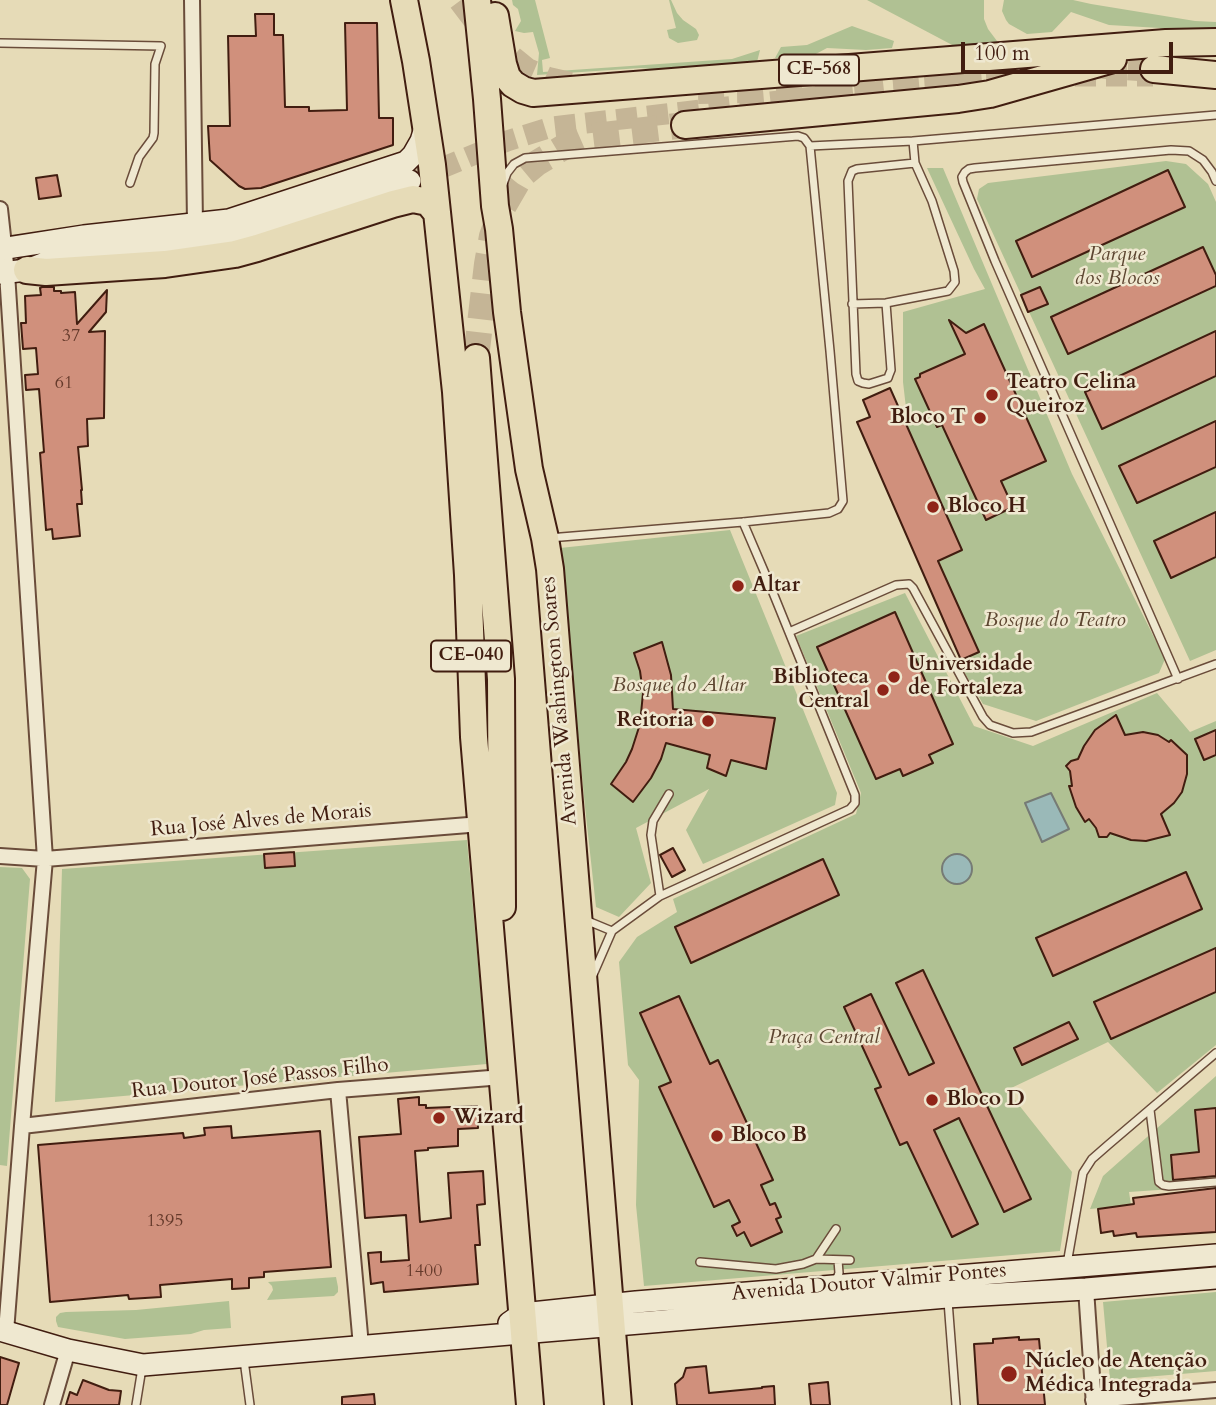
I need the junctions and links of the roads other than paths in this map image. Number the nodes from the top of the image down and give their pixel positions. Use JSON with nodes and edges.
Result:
{"nodes":[{"id":1,"x":192,"y":0,"type":"edge"},
{"id":2,"x":203,"y":0,"type":"edge"},
{"id":3,"x":404,"y":0,"type":"edge"},
{"id":4,"x":477,"y":0,"type":"edge"},
{"id":5,"x":493,"y":0,"type":"edge"},
{"id":6,"x":1215,"y":42,"type":"edge"},
{"id":7,"x":0,"y":43,"type":"edge"},
{"id":8,"x":1153,"y":72,"type":"tunnel mouth"},
{"id":9,"x":1216,"y":75,"type":"edge"},
{"id":10,"x":1216,"y":115,"type":"edge"},
{"id":11,"x":426,"y":125,"type":"junction"},
{"id":12,"x":685,"y":125,"type":"tunnel mouth"},
{"id":13,"x":913,"y":141,"type":"junction"},
{"id":14,"x":810,"y":146,"type":"junction"},
{"id":15,"x":915,"y":163,"type":"junction"},
{"id":16,"x":410,"y":181,"type":"tunnel mouth"},
{"id":17,"x":1216,"y":181,"type":"edge"},
{"id":18,"x":130,"y":183,"type":"dead end"},
{"id":19,"x":495,"y":206,"type":"junction"},
{"id":20,"x":0,"y":209,"type":"edge"},
{"id":21,"x":438,"y":214,"type":"junction"},
{"id":22,"x":195,"y":224,"type":"junction"},
{"id":23,"x":2,"y":249,"type":"edge"},
{"id":24,"x":11,"y":272,"type":"edge"},
{"id":25,"x":886,"y":303,"type":"junction"},
{"id":26,"x":852,"y":304,"type":"junction"},
{"id":27,"x":476,"y":358,"type":"tunnel mouth"},
{"id":28,"x":743,"y":522,"type":"junction"},
{"id":29,"x":545,"y":538,"type":"junction"},
{"id":30,"x":789,"y":632,"type":"junction"},
{"id":31,"x":1216,"y":664,"type":"edge"},
{"id":32,"x":1178,"y":679,"type":"junction"},
{"id":33,"x":669,"y":794,"type":"dead end"},
{"id":34,"x":481,"y":824,"type":"junction"},
{"id":35,"x":0,"y":856,"type":"edge"},
{"id":36,"x":45,"y":859,"type":"junction"},
{"id":37,"x":660,"y":896,"type":"junction"},
{"id":38,"x":577,"y":917,"type":"junction"},
{"id":39,"x":612,"y":931,"type":"junction"},
{"id":40,"x":584,"y":996,"type":"junction"},
{"id":41,"x":496,"y":1003,"type":"junction"},
{"id":42,"x":1216,"y":1053,"type":"edge"},
{"id":43,"x":503,"y":1077,"type":"junction"},
{"id":44,"x":338,"y":1090,"type":"junction"},
{"id":45,"x":1150,"y":1110,"type":"junction"},
{"id":46,"x":22,"y":1126,"type":"junction"},
{"id":47,"x":1216,"y":1182,"type":"edge"},
{"id":48,"x":836,"y":1229,"type":"dead end"},
{"id":49,"x":1216,"y":1255,"type":"edge"},
{"id":50,"x":816,"y":1259,"type":"junction"},
{"id":51,"x":838,"y":1260,"type":"junction"},
{"id":52,"x":850,"y":1260,"type":"dead end"},
{"id":53,"x":699,"y":1262,"type":"dead end"},
{"id":54,"x":1066,"y":1266,"type":"junction"},
{"id":55,"x":1216,"y":1278,"type":"edge"},
{"id":56,"x":834,"y":1286,"type":"junction"},
{"id":57,"x":1086,"y":1289,"type":"junction"},
{"id":58,"x":947,"y":1297,"type":"junction"},
{"id":59,"x":611,"y":1316,"type":"junction"},
{"id":60,"x":523,"y":1324,"type":"junction"},
{"id":61,"x":3,"y":1331,"type":"edge"},
{"id":62,"x":361,"y":1346,"type":"junction"},
{"id":63,"x":68,"y":1350,"type":"junction"},
{"id":64,"x":243,"y":1356,"type":"junction"},
{"id":65,"x":143,"y":1365,"type":"junction"},
{"id":66,"x":1216,"y":1390,"type":"edge"},
{"id":67,"x":1093,"y":1403,"type":"edge"},
{"id":68,"x":52,"y":1405,"type":"edge"},
{"id":69,"x":136,"y":1405,"type":"edge"},
{"id":70,"x":250,"y":1405,"type":"edge"},
{"id":71,"x":530,"y":1405,"type":"edge"},
{"id":72,"x":618,"y":1405,"type":"edge"},
{"id":73,"x":956,"y":1405,"type":"edge"}],
"edges":[{"from":1,"to":2,"type":"street"},
{"from":1,"to":22,"type":"street"},
{"from":3,"to":11,"type":"highway","number":"CE-040"},
{"from":4,"to":19,"type":"highway","name":"Avenida Washington Soares"},
{"from":5,"to":6,"type":"highway","number":"CE-568"},
{"from":6,"to":12,"type":"highway"},
{"from":7,"to":18,"type":"lane"},
{"from":8,"to":9,"type":"highway"},
{"from":10,"to":13,"type":"lane"},
{"from":11,"to":21,"type":"highway","number":"CE-040"},
{"from":11,"to":22,"type":"main road"},
{"from":13,"to":14,"type":"lane"},
{"from":13,"to":15,"type":"lane"},
{"from":14,"to":19,"type":"lane"},
{"from":14,"to":28,"type":"lane"},
{"from":15,"to":25,"type":"lane"},
{"from":15,"to":26,"type":"lane"},
{"from":16,"to":24,"type":"main road"},
{"from":17,"to":32,"type":"lane"},
{"from":19,"to":29,"type":"highway","name":"Avenida Washington Soares"},
{"from":20,"to":23,"type":"street"},
{"from":21,"to":24,"type":"highway"},
{"from":21,"to":34,"type":"highway","number":"CE-040"},
{"from":22,"to":23,"type":"main road"},
{"from":23,"to":24,"type":"street"},
{"from":24,"to":36,"type":"street"},
{"from":25,"to":26,"type":"lane"},
{"from":25,"to":26,"type":"lane"},
{"from":27,"to":41,"type":"highway"},
{"from":28,"to":29,"type":"lane"},
{"from":28,"to":30,"type":"lane"},
{"from":29,"to":38,"type":"highway","name":"Avenida Washington Soares"},
{"from":30,"to":32,"type":"lane"},
{"from":30,"to":37,"type":"lane"},
{"from":31,"to":32,"type":"lane"},
{"from":33,"to":37,"type":"lane"},
{"from":34,"to":36,"type":"street","name":"Rua José Alves de Morais"},
{"from":34,"to":41,"type":"highway","number":"CE-040"},
{"from":35,"to":36,"type":"street","name":"Rua José Alves de Morais"},
{"from":36,"to":46,"type":"street"},
{"from":37,"to":39,"type":"lane"},
{"from":38,"to":39,"type":"lane"},
{"from":38,"to":40,"type":"highway","name":"Avenida Washington Soares"},
{"from":39,"to":40,"type":"lane"},
{"from":40,"to":59,"type":"highway","name":"Avenida Washington Soares"},
{"from":41,"to":43,"type":"highway","number":"CE-040"},
{"from":42,"to":45,"type":"lane"},
{"from":43,"to":44,"type":"street","name":"Rua Doutor José Passos Filho"},
{"from":43,"to":60,"type":"highway","number":"CE-040"},
{"from":44,"to":46,"type":"street","name":"Rua Doutor José Passos Filho"},
{"from":44,"to":62,"type":"street"},
{"from":45,"to":47,"type":"lane"},
{"from":45,"to":54,"type":"lane"},
{"from":46,"to":61,"type":"street"},
{"from":48,"to":50,"type":"lane"},
{"from":49,"to":54,"type":"main road","name":"Avenida Doutor Valmir Pontes"},
{"from":50,"to":51,"type":"lane"},
{"from":50,"to":53,"type":"lane"},
{"from":51,"to":52,"type":"lane"},
{"from":51,"to":56,"type":"lane"},
{"from":54,"to":56,"type":"main road","name":"Avenida Doutor Valmir Pontes"},
{"from":55,"to":57,"type":"main road","name":"Avenida Doutor Valmir Pontes"},
{"from":56,"to":59,"type":"main road","name":"Avenida Doutor Valmir Pontes"},
{"from":57,"to":58,"type":"main road","name":"Avenida Doutor Valmir Pontes"},
{"from":57,"to":67,"type":"street"},
{"from":58,"to":59,"type":"main road","name":"Avenida Doutor Valmir Pontes"},
{"from":58,"to":73,"type":"lane"},
{"from":59,"to":60,"type":"main road","name":"Avenida Doutor Valmir Pontes"},
{"from":59,"to":72,"type":"highway","name":"Avenida Washington Soares"},
{"from":60,"to":62,"type":"main road","name":"Avenida Doutor Valmir Pontes"},
{"from":60,"to":71,"type":"highway","number":"CE-040"},
{"from":61,"to":63,"type":"main road","name":"Avenida Doutor Valmir Pontes"},
{"from":62,"to":64,"type":"main road","name":"Avenida Doutor Valmir Pontes"},
{"from":63,"to":65,"type":"main road","name":"Avenida Doutor Valmir Pontes"},
{"from":63,"to":68,"type":"street"},
{"from":64,"to":65,"type":"main road","name":"Avenida Doutor Valmir Pontes"},
{"from":64,"to":70,"type":"lane"},
{"from":65,"to":69,"type":"lane"},
{"from":66,"to":67,"type":"street"}]}
